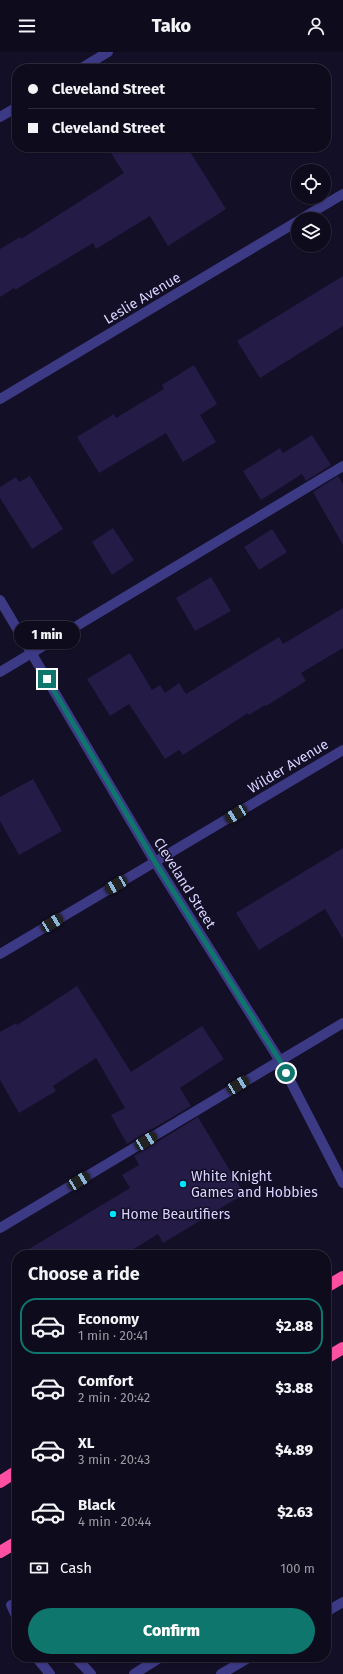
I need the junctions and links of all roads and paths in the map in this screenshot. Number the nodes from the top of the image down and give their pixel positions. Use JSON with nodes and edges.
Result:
{"nodes":[{"id":1,"x":108,"y":52,"type":"edge"},
{"id":2,"x":88,"y":64,"type":"edge"},
{"id":3,"x":12,"y":110,"type":"edge"},
{"id":4,"x":0,"y":117,"type":"edge"},
{"id":5,"x":343,"y":194,"type":"edge"},
{"id":6,"x":313,"y":212,"type":"edge"},
{"id":7,"x":291,"y":225,"type":"edge"},
{"id":8,"x":0,"y":399,"type":"edge"},
{"id":9,"x":343,"y":466,"type":"edge"},
{"id":10,"x":0,"y":600,"type":"edge"},
{"id":11,"x":32,"y":653,"type":"junction"},
{"id":12,"x":0,"y":672,"type":"edge"},
{"id":13,"x":343,"y":750,"type":"edge"},
{"id":14,"x":155,"y":862,"type":"junction"},
{"id":15,"x":0,"y":954,"type":"edge"},
{"id":16,"x":343,"y":1023,"type":"edge"},
{"id":17,"x":280,"y":1061,"type":"junction"},
{"id":18,"x":343,"y":1183,"type":"edge"},
{"id":19,"x":0,"y":1228,"type":"edge"},
{"id":20,"x":343,"y":1277,"type":"edge"},
{"id":21,"x":331,"y":1284,"type":"edge"},
{"id":22,"x":343,"y":1348,"type":"edge"},
{"id":23,"x":331,"y":1355,"type":"edge"},
{"id":24,"x":12,"y":1475,"type":"edge"},
{"id":25,"x":0,"y":1482,"type":"edge"},
{"id":26,"x":12,"y":1545,"type":"edge"},
{"id":27,"x":0,"y":1552,"type":"edge"},
{"id":28,"x":343,"y":1602,"type":"edge"},
{"id":29,"x":331,"y":1609,"type":"edge"},
{"id":30,"x":40,"y":1662,"type":"edge"},
{"id":31,"x":80,"y":1662,"type":"edge"},
{"id":32,"x":153,"y":1662,"type":"edge"},
{"id":33,"x":241,"y":1662,"type":"edge"},
{"id":34,"x":50,"y":1674,"type":"edge"},
{"id":35,"x":91,"y":1674,"type":"edge"},
{"id":36,"x":134,"y":1674,"type":"edge"},
{"id":37,"x":221,"y":1674,"type":"edge"}],
"edges":[{"from":1,"to":2,"type":"street"},
{"from":3,"to":4,"type":"street"},
{"from":5,"to":6,"type":"street","name":"Leslie Avenue"},
{"from":7,"to":8,"type":"street","name":"Leslie Avenue"},
{"from":9,"to":11,"type":"street"},
{"from":10,"to":11,"type":"street","name":"Cleveland Street"},
{"from":11,"to":12,"type":"street"},
{"from":11,"to":14,"type":"street","name":"Cleveland Street"},
{"from":13,"to":14,"type":"street","name":"Wilder Avenue"},
{"from":14,"to":15,"type":"street","name":"Wilder Avenue"},
{"from":14,"to":17,"type":"street","name":"Cleveland Street"},
{"from":16,"to":17,"type":"street"},
{"from":17,"to":18,"type":"street","name":"Cleveland Street"},
{"from":17,"to":19,"type":"street"},
{"from":20,"to":21,"type":"highway"},
{"from":22,"to":23,"type":"highway"},
{"from":24,"to":25,"type":"highway"},
{"from":26,"to":27,"type":"highway"},
{"from":28,"to":29,"type":"street"},
{"from":30,"to":34,"type":"street"},
{"from":31,"to":35,"type":"street"},
{"from":32,"to":36,"type":"street"},
{"from":33,"to":37,"type":"street"}]}
